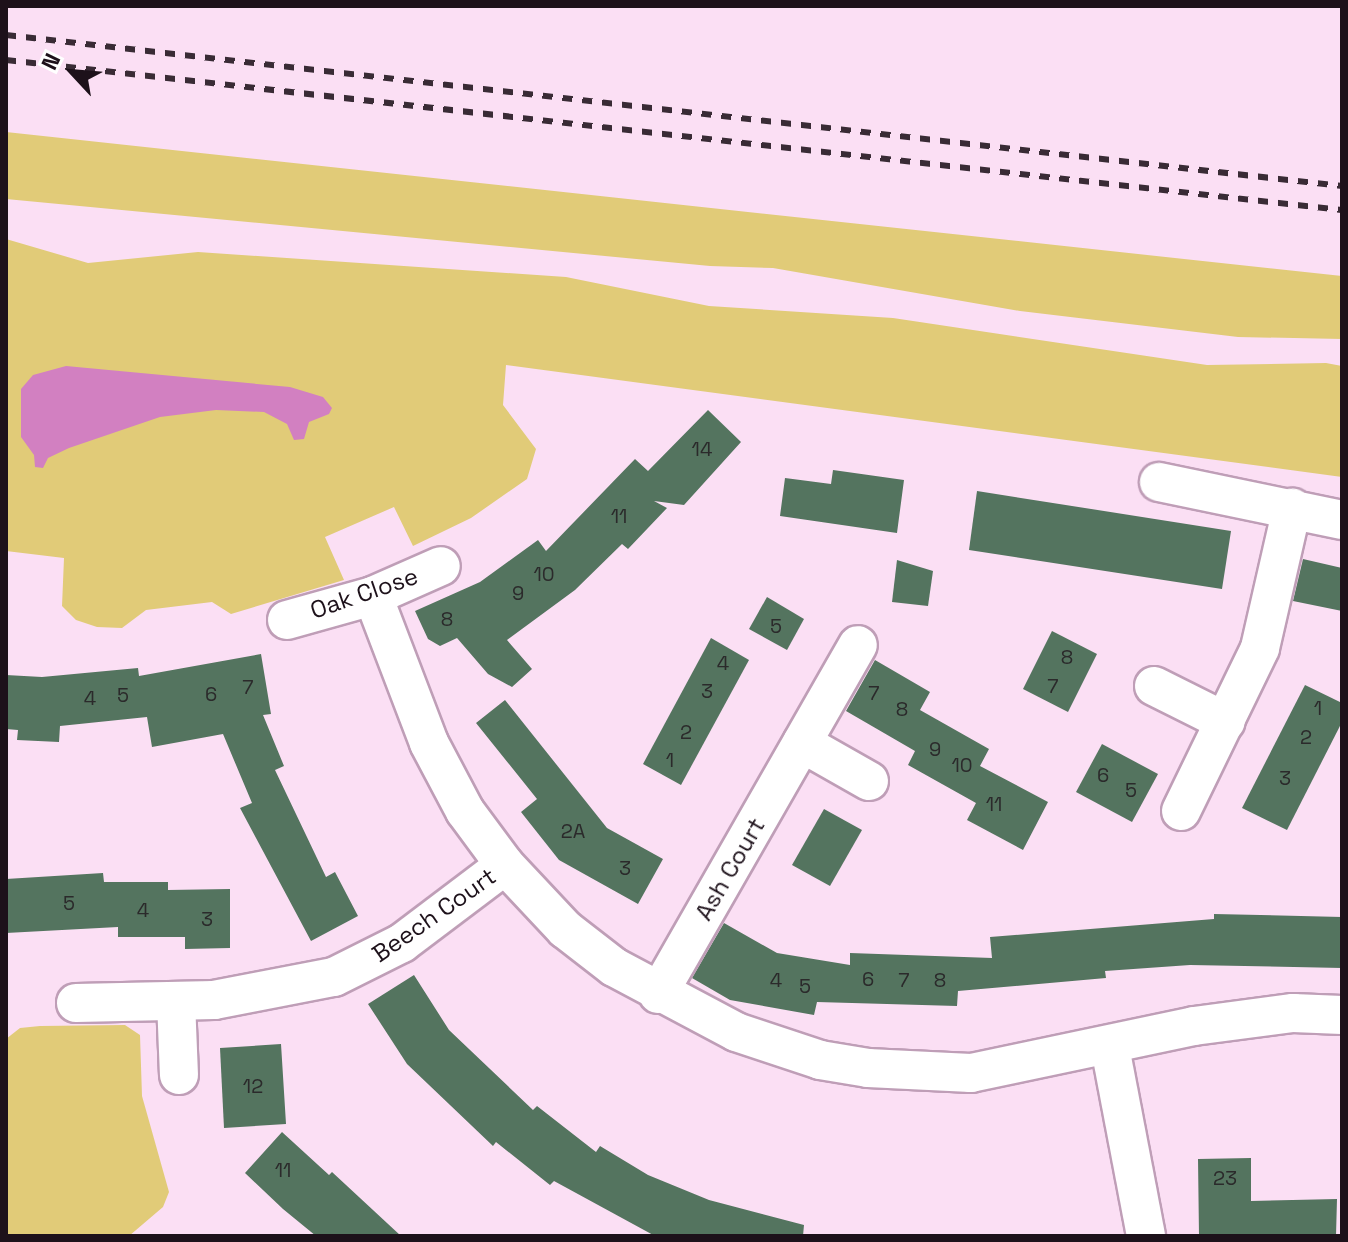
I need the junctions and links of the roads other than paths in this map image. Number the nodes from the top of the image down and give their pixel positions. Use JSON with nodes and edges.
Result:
{"nodes":[{"id":1,"x":1159,"y":482,"type":"dead end"},
{"id":2,"x":1292,"y":508,"type":"junction"},
{"id":3,"x":1342,"y":520,"type":"edge"},
{"id":4,"x":441,"y":566,"type":"dead end"},
{"id":5,"x":373,"y":596,"type":"junction"},
{"id":6,"x":287,"y":620,"type":"dead end"},
{"id":7,"x":858,"y":645,"type":"dead end"},
{"id":8,"x":1154,"y":686,"type":"dead end"},
{"id":9,"x":1226,"y":722,"type":"junction"},
{"id":10,"x":802,"y":743,"type":"junction"},
{"id":11,"x":869,"y":781,"type":"dead end"},
{"id":12,"x":1181,"y":811,"type":"dead end"},
{"id":13,"x":505,"y":865,"type":"junction"},
{"id":14,"x":658,"y":994,"type":"junction"},
{"id":15,"x":176,"y":1001,"type":"junction"},
{"id":16,"x":76,"y":1003,"type":"dead end"},
{"id":17,"x":1342,"y":1015,"type":"edge"},
{"id":18,"x":1110,"y":1047,"type":"junction"},
{"id":19,"x":179,"y":1075,"type":"dead end"},
{"id":20,"x":1146,"y":1236,"type":"edge"}],
"edges":[{"from":1,"to":2,"type":"street"},
{"from":2,"to":3,"type":"street"},
{"from":2,"to":9,"type":"street"},
{"from":4,"to":5,"type":"street","name":"Oak Close"},
{"from":5,"to":6,"type":"street","name":"Oak Close"},
{"from":5,"to":13,"type":"street"},
{"from":7,"to":10,"type":"street","name":"Ash Court"},
{"from":8,"to":9,"type":"street"},
{"from":9,"to":12,"type":"street"},
{"from":10,"to":11,"type":"street"},
{"from":10,"to":14,"type":"street","name":"Ash Court"},
{"from":13,"to":14,"type":"street"},
{"from":13,"to":15,"type":"street","name":"Beech Court"},
{"from":14,"to":18,"type":"street"},
{"from":15,"to":16,"type":"street","name":"Beech Court"},
{"from":15,"to":19,"type":"street"},
{"from":17,"to":18,"type":"street"},
{"from":18,"to":20,"type":"street"}]}
